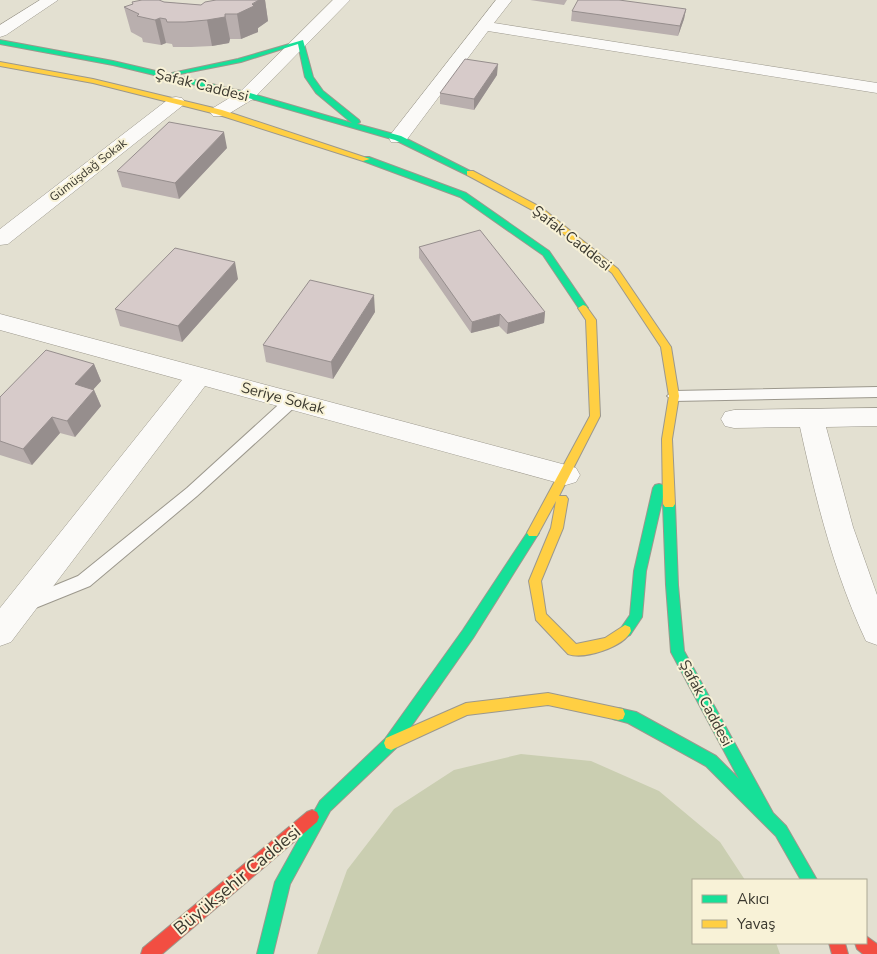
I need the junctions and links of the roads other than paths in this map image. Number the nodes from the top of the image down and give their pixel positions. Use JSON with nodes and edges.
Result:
{"nodes":[{"id":1,"x":50,"y":0,"type":"edge"},
{"id":2,"x":342,"y":0,"type":"edge"},
{"id":3,"x":504,"y":0,"type":"edge"},
{"id":4,"x":484,"y":26,"type":"junction"},
{"id":5,"x":0,"y":32,"type":"edge"},
{"id":6,"x":301,"y":41,"type":"junction"},
{"id":7,"x":0,"y":42,"type":"edge"},
{"id":8,"x":0,"y":64,"type":"edge"},
{"id":9,"x":159,"y":74,"type":"junction"},
{"id":10,"x":877,"y":88,"type":"edge"},
{"id":11,"x":247,"y":95,"type":"junction"},
{"id":12,"x":176,"y":102,"type":"junction"},
{"id":13,"x":219,"y":112,"type":"junction"},
{"id":14,"x":365,"y":129,"type":"junction"},
{"id":15,"x":398,"y":138,"type":"junction"},
{"id":16,"x":0,"y":239,"type":"edge"},
{"id":17,"x":0,"y":322,"type":"edge"},
{"id":18,"x":199,"y":376,"type":"junction"},
{"id":19,"x":877,"y":392,"type":"edge"},
{"id":20,"x":674,"y":396,"type":"junction"},
{"id":21,"x":292,"y":401,"type":"junction"},
{"id":22,"x":877,"y":417,"type":"edge"},
{"id":23,"x":734,"y":419,"type":"dead end"},
{"id":24,"x":810,"y":419,"type":"junction"},
{"id":25,"x":668,"y":448,"type":"junction"},
{"id":26,"x":566,"y":475,"type":"junction"},
{"id":27,"x":19,"y":607,"type":"junction"},
{"id":28,"x":877,"y":630,"type":"edge"},
{"id":29,"x":0,"y":632,"type":"edge"},
{"id":30,"x":390,"y":744,"type":"junction"},
{"id":31,"x":325,"y":806,"type":"junction"},
{"id":32,"x":768,"y":818,"type":"junction"},
{"id":33,"x":808,"y":879,"type":"edge"},
{"id":34,"x":864,"y":944,"type":"edge"},
{"id":35,"x":148,"y":954,"type":"edge"},
{"id":36,"x":265,"y":954,"type":"edge"},
{"id":37,"x":876,"y":954,"type":"edge"}],
"edges":[{"from":1,"to":5,"type":"street"},
{"from":2,"to":6,"type":"street"},
{"from":3,"to":4,"type":"street"},
{"from":4,"to":10,"type":"street"},
{"from":4,"to":15,"type":"street"},
{"from":6,"to":9,"type":"main road"},
{"from":6,"to":11,"type":"street"},
{"from":6,"to":14,"type":"main road"},
{"from":7,"to":9,"type":"main road","name":"Şafak Caddesi"},
{"from":8,"to":12,"type":"main road","name":"Şafak Caddesi"},
{"from":9,"to":11,"type":"main road","name":"Şafak Caddesi"},
{"from":11,"to":13,"type":"street"},
{"from":11,"to":14,"type":"main road","name":"Şafak Caddesi"},
{"from":12,"to":13,"type":"main road","name":"Şafak Caddesi"},
{"from":12,"to":16,"type":"street","name":"Gümüşdağ Sokak"},
{"from":13,"to":26,"type":"main road","name":"Şafak Caddesi"},
{"from":14,"to":15,"type":"main road","name":"Şafak Caddesi"},
{"from":15,"to":20,"type":"main road","name":"Şafak Caddesi"},
{"from":17,"to":18,"type":"street","name":"Seriye Sokak"},
{"from":18,"to":21,"type":"street","name":"Seriye Sokak"},
{"from":18,"to":27,"type":"street"},
{"from":19,"to":20,"type":"lane"},
{"from":20,"to":25,"type":"main road","name":"Şafak Caddesi"},
{"from":21,"to":26,"type":"street","name":"Seriye Sokak"},
{"from":21,"to":27,"type":"lane"},
{"from":22,"to":24,"type":"street"},
{"from":23,"to":24,"type":"street"},
{"from":24,"to":28,"type":"street"},
{"from":25,"to":26,"type":"main road"},
{"from":25,"to":32,"type":"main road","name":"Şafak Caddesi"},
{"from":26,"to":30,"type":"main road","name":"Şafak Caddesi"},
{"from":27,"to":29,"type":"street"},
{"from":30,"to":31,"type":"main road"},
{"from":30,"to":32,"type":"main road"},
{"from":31,"to":35,"type":"main road","name":"Büyükşehir Caddesi"},
{"from":31,"to":36,"type":"main road"},
{"from":32,"to":33,"type":"main road"},
{"from":34,"to":37,"type":"main road"}]}
